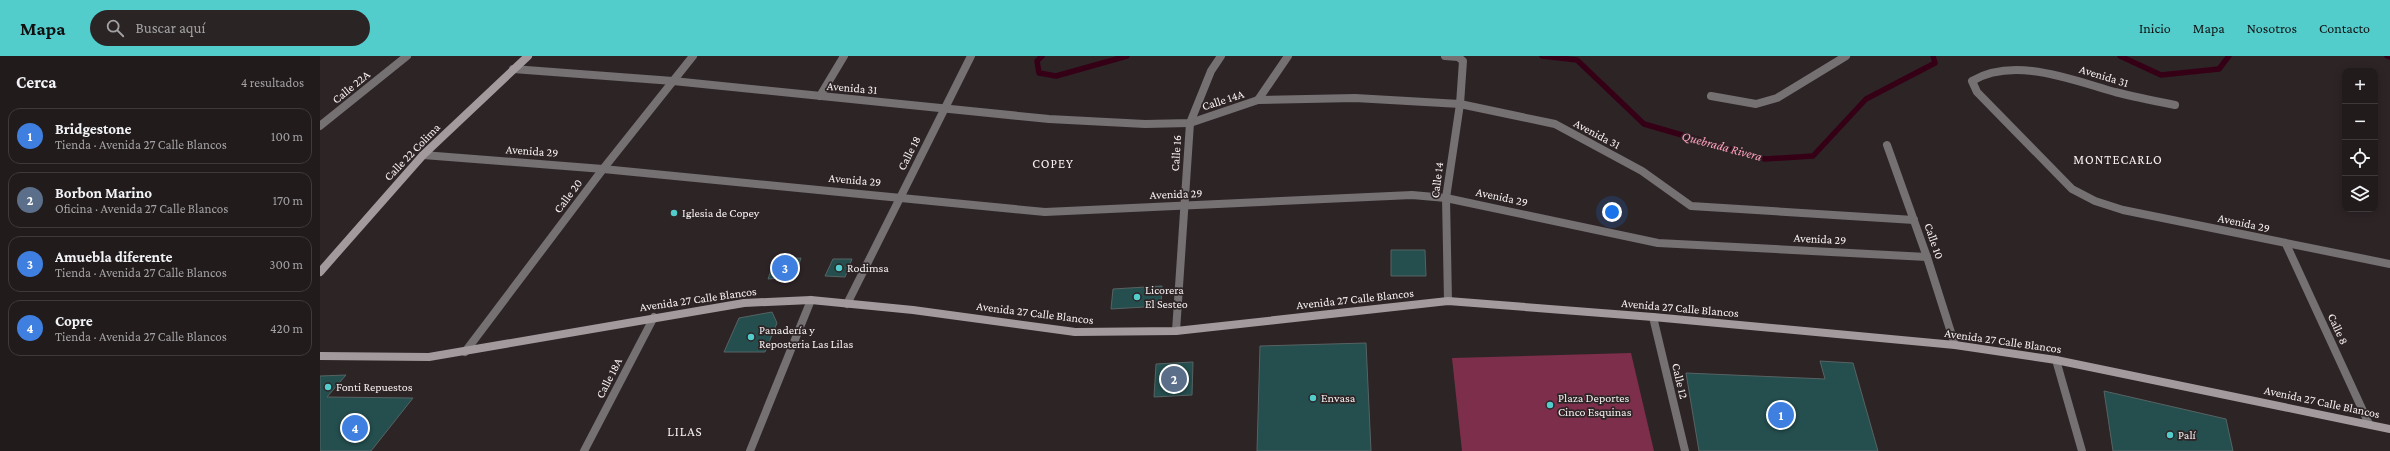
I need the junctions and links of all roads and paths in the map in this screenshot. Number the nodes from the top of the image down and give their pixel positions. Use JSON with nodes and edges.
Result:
{"nodes":[{"id":1,"x":407,"y":56,"type":"edge"},
{"id":2,"x":528,"y":56,"type":"edge"},
{"id":3,"x":693,"y":56,"type":"edge"},
{"id":4,"x":844,"y":56,"type":"edge"},
{"id":5,"x":971,"y":56,"type":"edge"},
{"id":6,"x":1221,"y":56,"type":"edge"},
{"id":7,"x":1288,"y":56,"type":"edge"},
{"id":8,"x":1445,"y":56,"type":"edge"},
{"id":9,"x":1843,"y":57,"type":"edge"},
{"id":10,"x":513,"y":69,"type":"junction"},
{"id":11,"x":672,"y":81,"type":"junction"},
{"id":12,"x":820,"y":96,"type":"junction"},
{"id":13,"x":1711,"y":96,"type":"dead end"},
{"id":14,"x":1258,"y":100,"type":"junction"},
{"id":15,"x":1460,"y":104,"type":"junction"},
{"id":16,"x":2175,"y":105,"type":"dead end"},
{"id":17,"x":946,"y":107,"type":"junction"},
{"id":18,"x":1190,"y":123,"type":"junction"},
{"id":19,"x":320,"y":126,"type":"edge"},
{"id":20,"x":1887,"y":145,"type":"dead end"},
{"id":21,"x":423,"y":155,"type":"junction"},
{"id":22,"x":603,"y":169,"type":"junction"},
{"id":23,"x":899,"y":196,"type":"junction"},
{"id":24,"x":1446,"y":198,"type":"junction"},
{"id":25,"x":2095,"y":201,"type":"joint"},
{"id":26,"x":1184,"y":206,"type":"junction"},
{"id":27,"x":1914,"y":220,"type":"junction"},
{"id":28,"x":2286,"y":244,"type":"junction"},
{"id":29,"x":1927,"y":257,"type":"junction"},
{"id":30,"x":2390,"y":264,"type":"edge"},
{"id":31,"x":320,"y":272,"type":"edge"},
{"id":32,"x":811,"y":300,"type":"junction"},
{"id":33,"x":1448,"y":301,"type":"junction"},
{"id":34,"x":847,"y":304,"type":"junction"},
{"id":35,"x":654,"y":317,"type":"junction"},
{"id":36,"x":1652,"y":317,"type":"junction"},
{"id":37,"x":1176,"y":331,"type":"junction"},
{"id":38,"x":1955,"y":346,"type":"junction"},
{"id":39,"x":465,"y":352,"type":"junction"},
{"id":40,"x":320,"y":356,"type":"edge"},
{"id":41,"x":2056,"y":360,"type":"junction"},
{"id":42,"x":2368,"y":424,"type":"junction"},
{"id":43,"x":2390,"y":429,"type":"edge"},
{"id":44,"x":584,"y":451,"type":"edge"},
{"id":45,"x":750,"y":451,"type":"edge"},
{"id":46,"x":1684,"y":451,"type":"edge"},
{"id":47,"x":2082,"y":451,"type":"edge"}],
"edges":[{"from":1,"to":19,"type":"street","name":"Calle 22A"},
{"from":2,"to":10,"type":"main road","name":"Calle 22 Colima"},
{"from":3,"to":11,"type":"street","name":"Calle 20"},
{"from":4,"to":12,"type":"street"},
{"from":5,"to":17,"type":"street","name":"Calle 18"},
{"from":6,"to":18,"type":"street","name":"Calle 16"},
{"from":7,"to":14,"type":"street","name":"Calle 14A"},
{"from":8,"to":15,"type":"street","name":"Calle 14"},
{"from":9,"to":13,"type":"street"},
{"from":10,"to":11,"type":"street","name":"Avenida 31"},
{"from":10,"to":21,"type":"main road","name":"Calle 22 Colima"},
{"from":11,"to":12,"type":"street","name":"Avenida 31"},
{"from":11,"to":22,"type":"street","name":"Calle 20"},
{"from":12,"to":17,"type":"street","name":"Avenida 31"},
{"from":14,"to":15,"type":"street","name":"Avenida 31"},
{"from":14,"to":18,"type":"street","name":"Calle 14A"},
{"from":15,"to":24,"type":"street","name":"Calle 14"},
{"from":15,"to":27,"type":"street","name":"Avenida 31"},
{"from":16,"to":25,"type":"street","name":"Avenida 31"},
{"from":17,"to":18,"type":"street","name":"Avenida 31"},
{"from":17,"to":23,"type":"street","name":"Calle 18"},
{"from":18,"to":26,"type":"street","name":"Calle 16"},
{"from":20,"to":27,"type":"street","name":"Calle 10"},
{"from":21,"to":22,"type":"street","name":"Avenida 29"},
{"from":21,"to":31,"type":"main road","name":"Calle 22 Colima"},
{"from":22,"to":23,"type":"street","name":"Avenida 29"},
{"from":22,"to":39,"type":"street","name":"Calle 20"},
{"from":23,"to":26,"type":"street","name":"Avenida 29"},
{"from":23,"to":34,"type":"street","name":"Calle 18"},
{"from":24,"to":26,"type":"street","name":"Avenida 29"},
{"from":24,"to":29,"type":"street","name":"Avenida 29"},
{"from":24,"to":33,"type":"street","name":"Calle 14"},
{"from":25,"to":28,"type":"street","name":"Avenida 29"},
{"from":26,"to":37,"type":"street","name":"Calle 16"},
{"from":27,"to":29,"type":"street","name":"Calle 10"},
{"from":28,"to":30,"type":"street","name":"Avenida 29"},
{"from":28,"to":42,"type":"street","name":"Calle 8"},
{"from":29,"to":38,"type":"street","name":"Calle 10"},
{"from":32,"to":34,"type":"main road","name":"Avenida 27 Calle Blancos"},
{"from":32,"to":35,"type":"main road","name":"Avenida 27 Calle Blancos"},
{"from":32,"to":45,"type":"street"},
{"from":33,"to":36,"type":"main road","name":"Avenida 27 Calle Blancos"},
{"from":33,"to":37,"type":"main road","name":"Avenida 27 Calle Blancos"},
{"from":34,"to":37,"type":"main road","name":"Avenida 27 Calle Blancos"},
{"from":35,"to":39,"type":"main road","name":"Avenida 27 Calle Blancos"},
{"from":35,"to":44,"type":"street","name":"Calle 18A"},
{"from":36,"to":38,"type":"main road","name":"Avenida 27 Calle Blancos"},
{"from":36,"to":46,"type":"street","name":"Calle 12"},
{"from":38,"to":41,"type":"main road","name":"Avenida 27 Calle Blancos"},
{"from":39,"to":40,"type":"main road","name":"Avenida 27 Calle Blancos"},
{"from":41,"to":42,"type":"main road","name":"Avenida 27 Calle Blancos"},
{"from":41,"to":47,"type":"street"},
{"from":42,"to":43,"type":"main road","name":"Avenida 27 Calle Blancos"}]}
